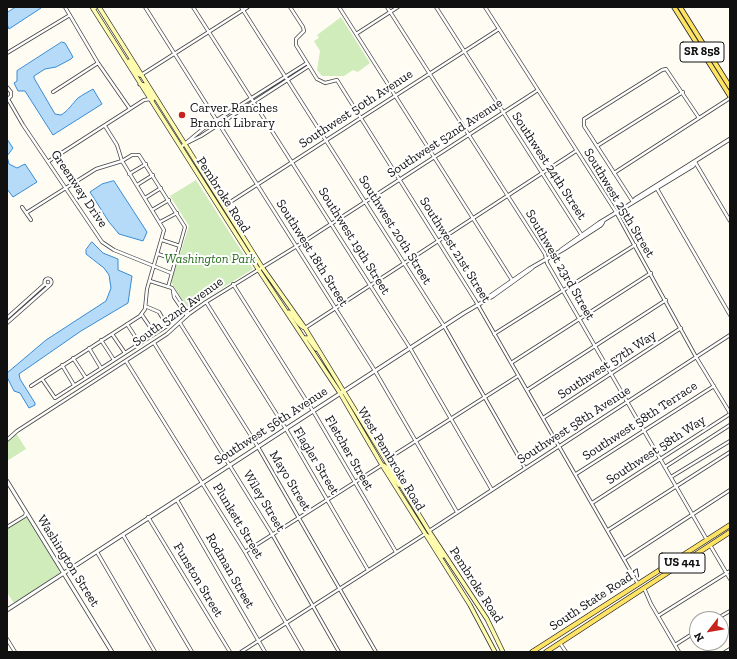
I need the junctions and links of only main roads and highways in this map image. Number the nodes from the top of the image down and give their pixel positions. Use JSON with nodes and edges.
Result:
{"nodes":[{"id":1,"x":674,"y":7,"type":"edge"},
{"id":2,"x":680,"y":7,"type":"edge"},
{"id":3,"x":95,"y":8,"type":"edge"},
{"id":4,"x":117,"y":47,"type":"junction"},
{"id":5,"x":141,"y":75,"type":"junction"},
{"id":6,"x":140,"y":84,"type":"junction"},
{"id":7,"x":730,"y":87,"type":"edge"},
{"id":8,"x":730,"y":97,"type":"edge"},
{"id":9,"x":165,"y":114,"type":"junction"},
{"id":10,"x":203,"y":182,"type":"junction"},
{"id":11,"x":224,"y":206,"type":"junction"},
{"id":12,"x":222,"y":211,"type":"junction"},
{"id":13,"x":239,"y":230,"type":"junction"},
{"id":14,"x":260,"y":268,"type":"junction"},
{"id":15,"x":288,"y":312,"type":"junction"},
{"id":16,"x":305,"y":328,"type":"junction"},
{"id":17,"x":304,"y":338,"type":"junction"},
{"id":18,"x":320,"y":352,"type":"junction"},
{"id":19,"x":342,"y":392,"type":"junction"},
{"id":20,"x":369,"y":441,"type":"junction"},
{"id":21,"x":386,"y":460,"type":"junction"},
{"id":22,"x":382,"y":465,"type":"junction"},
{"id":23,"x":402,"y":487,"type":"junction"},
{"id":24,"x":409,"y":509,"type":"junction"},
{"id":25,"x":730,"y":525,"type":"edge"},
{"id":26,"x":429,"y":531,"type":"junction"},
{"id":27,"x":730,"y":532,"type":"edge"},
{"id":28,"x":425,"y":534,"type":"junction"},
{"id":29,"x":446,"y":557,"type":"junction"},
{"id":30,"x":648,"y":577,"type":"junction"},
{"id":31,"x":638,"y":584,"type":"junction"},
{"id":32,"x":644,"y":588,"type":"junction"},
{"id":33,"x":634,"y":595,"type":"junction"},
{"id":34,"x":604,"y":605,"type":"junction"},
{"id":35,"x":597,"y":619,"type":"junction"},
{"id":36,"x":495,"y":652,"type":"edge"},
{"id":37,"x":503,"y":652,"type":"edge"},
{"id":38,"x":532,"y":652,"type":"edge"},
{"id":39,"x":546,"y":652,"type":"edge"}],
"edges":[{"from":1,"to":8,"type":"main road","number":"SR 858"},
{"from":2,"to":7,"type":"main road","number":"SR 858"},
{"from":3,"to":4,"type":"main road","name":"Pembroke Road"},
{"from":3,"to":5,"type":"main road","name":"Pembroke Road"},
{"from":4,"to":5,"type":"main road"},
{"from":4,"to":6,"type":"main road","name":"Pembroke Road"},
{"from":5,"to":9,"type":"main road","name":"Pembroke Road"},
{"from":6,"to":9,"type":"main road"},
{"from":6,"to":10,"type":"main road","name":"Pembroke Road"},
{"from":9,"to":11,"type":"main road","name":"Pembroke Road"},
{"from":10,"to":11,"type":"main road"},
{"from":10,"to":12,"type":"main road","name":"Pembroke Road"},
{"from":11,"to":13,"type":"main road","name":"Pembroke Road"},
{"from":12,"to":13,"type":"main road"},
{"from":12,"to":14,"type":"main road","name":"Pembroke Road"},
{"from":13,"to":14,"type":"main road","name":"Pembroke Road"},
{"from":14,"to":15,"type":"main road","name":"Pembroke Road"},
{"from":14,"to":16,"type":"main road","name":"Pembroke Road"},
{"from":15,"to":16,"type":"main road"},
{"from":15,"to":17,"type":"main road","name":"Pembroke Road"},
{"from":16,"to":18,"type":"main road","name":"Pembroke Road"},
{"from":17,"to":18,"type":"main road"},
{"from":17,"to":19,"type":"main road","name":"Pembroke Road"},
{"from":18,"to":19,"type":"main road","name":"Pembroke Road"},
{"from":19,"to":20,"type":"main road","name":"West Pembroke Road"},
{"from":19,"to":21,"type":"main road","name":"West Pembroke Road"},
{"from":20,"to":21,"type":"main road"},
{"from":20,"to":22,"type":"main road","name":"West Pembroke Road"},
{"from":21,"to":23,"type":"main road","name":"West Pembroke Road"},
{"from":22,"to":23,"type":"main road"},
{"from":22,"to":24,"type":"main road","name":"West Pembroke Road"},
{"from":23,"to":26,"type":"main road","name":"West Pembroke Road"},
{"from":24,"to":26,"type":"main road"},
{"from":24,"to":28,"type":"main road","name":"West Pembroke Road"},
{"from":25,"to":30,"type":"main road","name":"South State Road 7","number":"US 441"},
{"from":26,"to":29,"type":"main road","name":"Pembroke Road"},
{"from":27,"to":32,"type":"main road","name":"South State Road 7","number":"US 441"},
{"from":28,"to":29,"type":"main road"},
{"from":28,"to":36,"type":"main road","name":"Pembroke Road"},
{"from":29,"to":37,"type":"main road","name":"Pembroke Road"},
{"from":30,"to":31,"type":"main road","name":"South State Road 7","number":"US 441"},
{"from":30,"to":32,"type":"main road"},
{"from":31,"to":33,"type":"main road"},
{"from":31,"to":34,"type":"main road","name":"South State Road 7","number":"US 441"},
{"from":32,"to":33,"type":"main road","name":"South State Road 7","number":"US 441"},
{"from":33,"to":35,"type":"main road","name":"South State Road 7","number":"US 441"},
{"from":34,"to":35,"type":"main road"},
{"from":34,"to":38,"type":"main road","name":"South State Road 7","number":"US 441"},
{"from":35,"to":39,"type":"main road","name":"South State Road 7","number":"US 441"}]}
